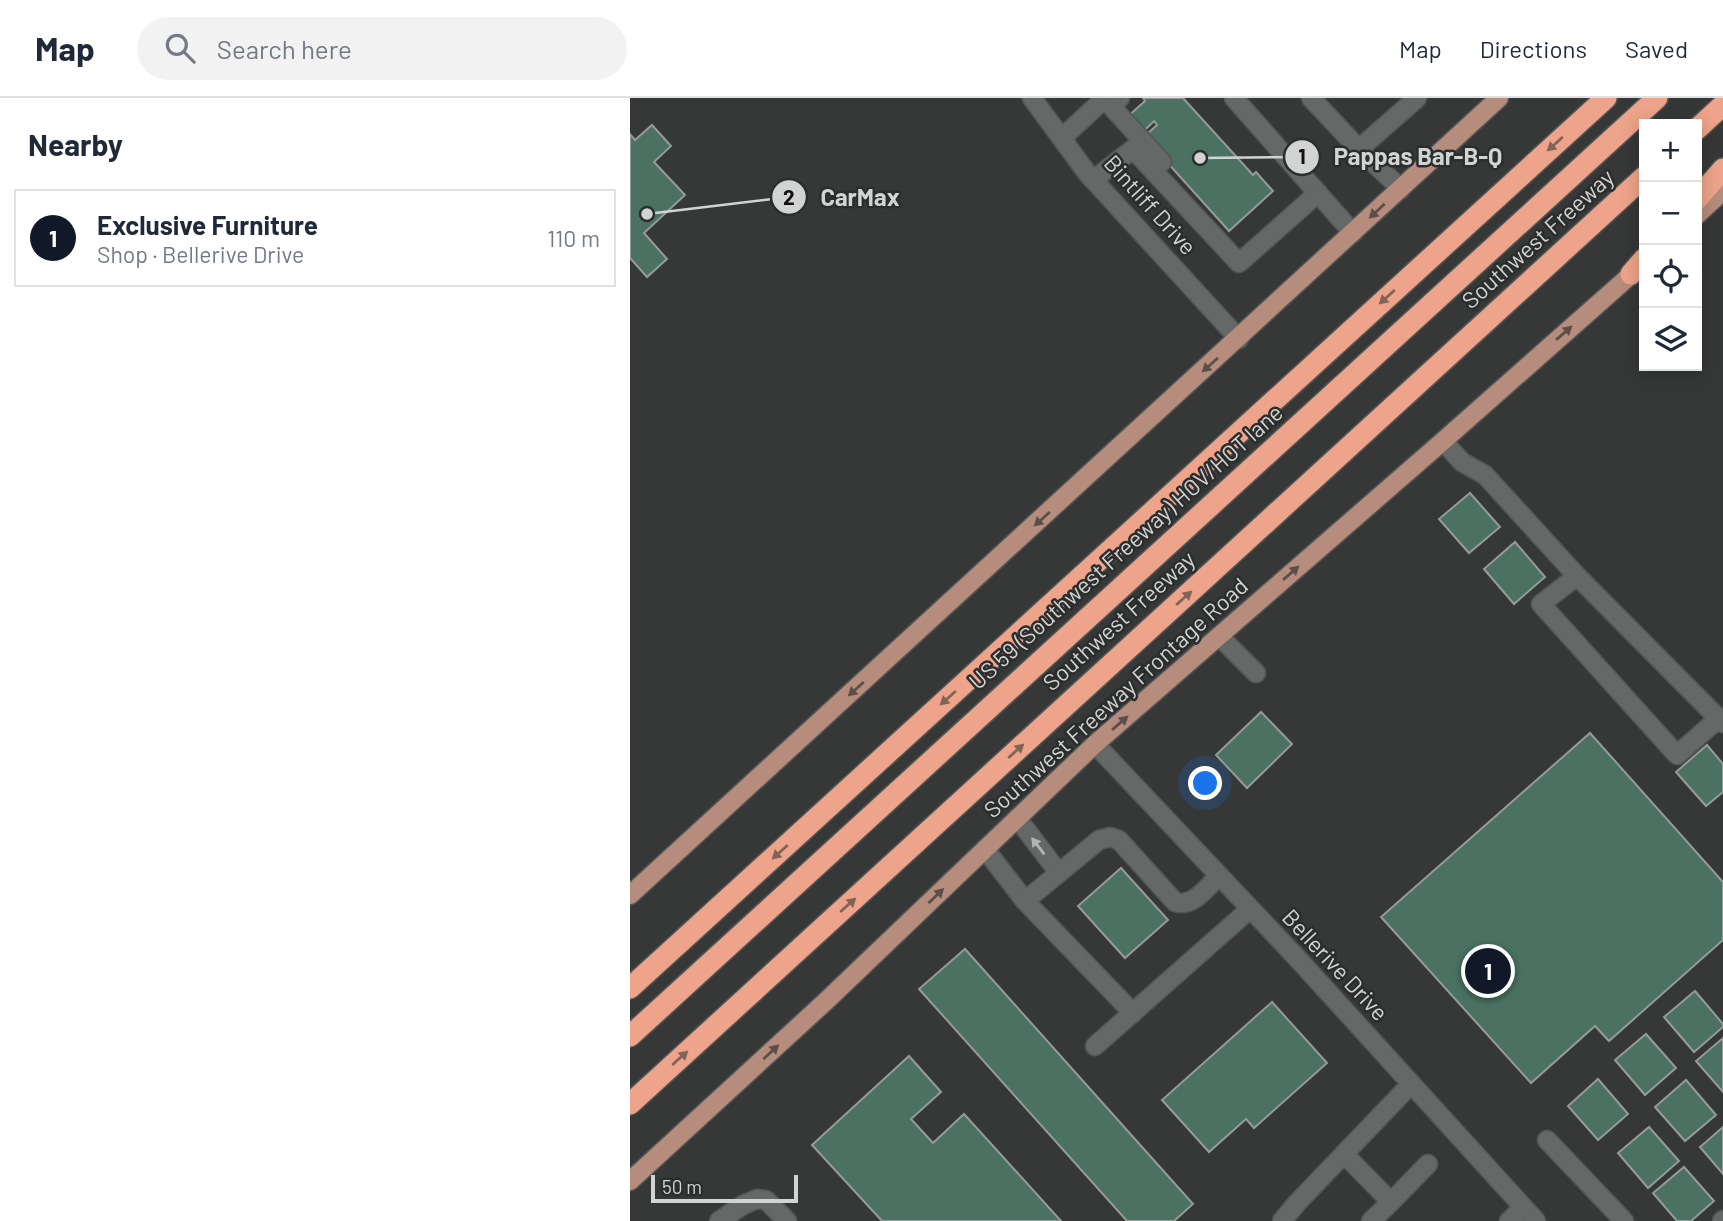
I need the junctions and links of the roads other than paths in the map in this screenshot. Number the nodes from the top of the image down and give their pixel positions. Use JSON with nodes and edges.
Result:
{"nodes":[{"id":1,"x":1032,"y":98,"type":"edge"},
{"id":2,"x":1100,"y":98,"type":"edge"},
{"id":3,"x":1120,"y":98,"type":"edge"},
{"id":4,"x":1234,"y":98,"type":"edge"},
{"id":5,"x":1311,"y":98,"type":"edge"},
{"id":6,"x":1417,"y":98,"type":"edge"},
{"id":7,"x":1499,"y":98,"type":"edge"},
{"id":8,"x":1606,"y":98,"type":"edge"},
{"id":9,"x":1657,"y":98,"type":"edge"},
{"id":10,"x":1723,"y":105,"type":"edge"},
{"id":11,"x":1702,"y":124,"type":"edge"},
{"id":12,"x":1063,"y":137,"type":"junction"},
{"id":13,"x":1359,"y":149,"type":"junction"},
{"id":14,"x":1723,"y":169,"type":"edge"},
{"id":15,"x":1093,"y":180,"type":"junction"},
{"id":16,"x":1639,"y":182,"type":"edge"},
{"id":17,"x":1401,"y":189,"type":"junction"},
{"id":18,"x":1723,"y":191,"type":"edge"},
{"id":19,"x":1318,"y":193,"type":"junction"},
{"id":20,"x":1702,"y":193,"type":"edge"},
{"id":21,"x":1702,"y":210,"type":"edge"},
{"id":22,"x":1353,"y":233,"type":"junction"},
{"id":23,"x":1247,"y":256,"type":"junction"},
{"id":24,"x":1639,"y":266,"type":"edge"},
{"id":25,"x":1239,"y":339,"type":"junction"},
{"id":26,"x":1443,"y":441,"type":"junction"},
{"id":27,"x":1577,"y":576,"type":"junction"},
{"id":28,"x":1219,"y":636,"type":"junction"},
{"id":29,"x":1256,"y":673,"type":"dead end"},
{"id":30,"x":1721,"y":721,"type":"edge"},
{"id":31,"x":1095,"y":744,"type":"junction"},
{"id":32,"x":1017,"y":818,"type":"junction"},
{"id":33,"x":985,"y":849,"type":"junction"},
{"id":34,"x":1059,"y":873,"type":"junction"},
{"id":35,"x":1219,"y":876,"type":"junction"},
{"id":36,"x":633,"y":887,"type":"edge"},
{"id":37,"x":1025,"y":901,"type":"junction"},
{"id":38,"x":1250,"y":909,"type":"junction"},
{"id":39,"x":630,"y":988,"type":"edge"},
{"id":40,"x":1133,"y":1013,"type":"junction"},
{"id":41,"x":630,"y":1036,"type":"edge"},
{"id":42,"x":1095,"y":1046,"type":"dead end"},
{"id":43,"x":1411,"y":1084,"type":"junction"},
{"id":44,"x":630,"y":1104,"type":"edge"},
{"id":45,"x":1547,"y":1140,"type":"dead end"},
{"id":46,"x":1344,"y":1154,"type":"junction"},
{"id":47,"x":1428,"y":1164,"type":"dead end"},
{"id":48,"x":630,"y":1181,"type":"edge"},
{"id":49,"x":1391,"y":1202,"type":"junction"},
{"id":50,"x":1530,"y":1214,"type":"edge"},
{"id":51,"x":719,"y":1221,"type":"edge"},
{"id":52,"x":787,"y":1221,"type":"edge"},
{"id":53,"x":1282,"y":1221,"type":"edge"},
{"id":54,"x":1371,"y":1221,"type":"edge"},
{"id":55,"x":1509,"y":1221,"type":"edge"},
{"id":56,"x":1624,"y":1221,"type":"edge"}],
"edges":[{"from":1,"to":12,"type":"street","name":"Bintliff Drive"},
{"from":2,"to":12,"type":"street"},
{"from":3,"to":23,"type":"street"},
{"from":4,"to":19,"type":"street"},
{"from":5,"to":13,"type":"street"},
{"from":6,"to":13,"type":"street"},
{"from":7,"to":17,"type":"main road"},
{"from":8,"to":39,"type":"highway","one_way":true},
{"from":9,"to":41,"type":"highway","name":"US 59 (Southwest Freeway) HOV/HOT lane"},
{"from":10,"to":11,"type":"highway"},
{"from":12,"to":15,"type":"street","name":"Bintliff Drive"},
{"from":13,"to":17,"type":"street"},
{"from":14,"to":20,"type":"highway"},
{"from":15,"to":23,"type":"street"},
{"from":15,"to":25,"type":"street","name":"Bintliff Drive"},
{"from":44,"to":16,"type":"highway","name":"Southwest Freeway","one_way":true},
{"from":17,"to":22,"type":"main road","one_way":true},
{"from":18,"to":21,"type":"main road"},
{"from":19,"to":22,"type":"street"},
{"from":19,"to":23,"type":"street"},
{"from":22,"to":25,"type":"main road"},
{"from":26,"to":24,"type":"main road","name":"Southwest Freeway Frontage Road","one_way":true},
{"from":25,"to":36,"type":"main road","one_way":true},
{"from":26,"to":27,"type":"street"},
{"from":28,"to":26,"type":"main road","name":"Southwest Freeway Frontage Road","one_way":true},
{"from":27,"to":30,"type":"street"},
{"from":27,"to":30,"type":"street"},
{"from":28,"to":29,"type":"street"},
{"from":31,"to":28,"type":"main road","name":"Southwest Freeway Frontage Road","one_way":true},
{"from":31,"to":32,"type":"main road","name":"Southwest Freeway Frontage Road"},
{"from":31,"to":35,"type":"street","name":"Bellerive Drive"},
{"from":32,"to":33,"type":"main road","name":"Southwest Freeway Frontage Road"},
{"from":34,"to":32,"type":"street","one_way":true},
{"from":33,"to":37,"type":"street"},
{"from":48,"to":33,"type":"main road","name":"Southwest Freeway Frontage Road","one_way":true},
{"from":34,"to":35,"type":"street"},
{"from":34,"to":37,"type":"street"},
{"from":35,"to":38,"type":"street","name":"Bellerive Drive"},
{"from":37,"to":40,"type":"street"},
{"from":38,"to":40,"type":"street"},
{"from":38,"to":43,"type":"street","name":"Bellerive Drive"},
{"from":40,"to":42,"type":"street"},
{"from":43,"to":46,"type":"street"},
{"from":43,"to":50,"type":"street","name":"Bellerive Drive"},
{"from":45,"to":56,"type":"street"},
{"from":46,"to":49,"type":"street"},
{"from":46,"to":53,"type":"street"},
{"from":47,"to":49,"type":"street"},
{"from":49,"to":54,"type":"street"},
{"from":50,"to":55,"type":"street"},
{"from":51,"to":52,"type":"street"}]}
